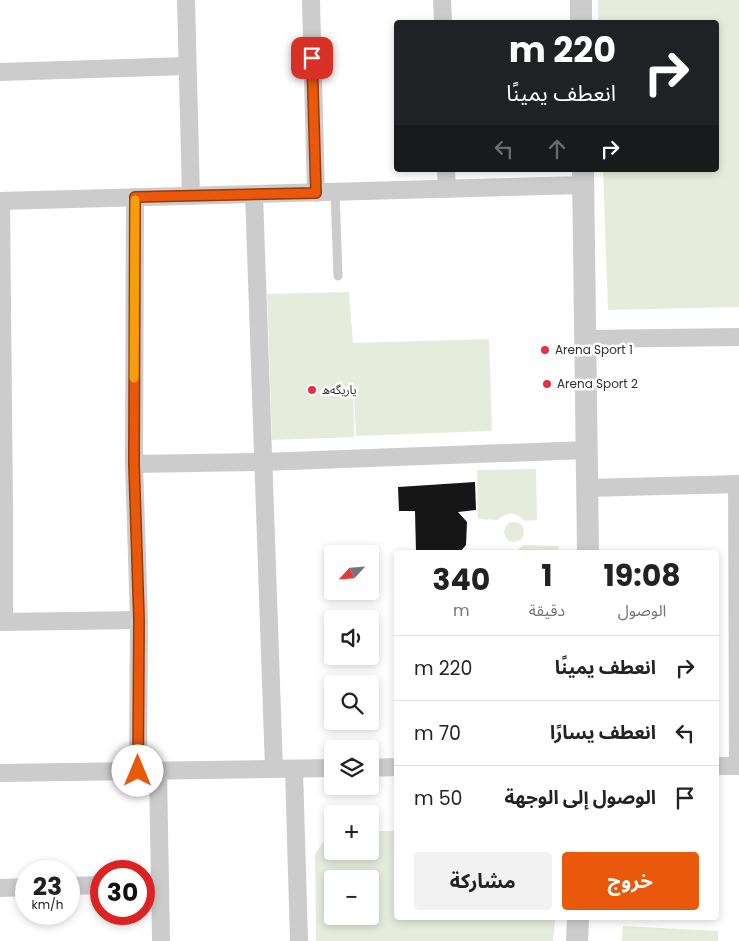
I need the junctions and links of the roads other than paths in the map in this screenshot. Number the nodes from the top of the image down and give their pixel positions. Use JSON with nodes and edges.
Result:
{"nodes":[{"id":1,"x":186,"y":0,"type":"edge"},
{"id":2,"x":311,"y":0,"type":"edge"},
{"id":3,"x":442,"y":0,"type":"edge"},
{"id":4,"x":581,"y":0,"type":"edge"},
{"id":5,"x":443,"y":20,"type":"edge"},
{"id":6,"x":581,"y":20,"type":"edge"},
{"id":7,"x":187,"y":66,"type":"junction"},
{"id":8,"x":0,"y":72,"type":"edge"},
{"id":9,"x":446,"y":172,"type":"edge"},
{"id":10,"x":583,"y":178,"type":"edge"},
{"id":11,"x":446,"y":189,"type":"junction"},
{"id":12,"x":335,"y":192,"type":"junction"},
{"id":13,"x":316,"y":193,"type":"junction"},
{"id":14,"x":254,"y":194,"type":"junction"},
{"id":15,"x":190,"y":196,"type":"junction"},
{"id":16,"x":135,"y":197,"type":"junction"},
{"id":17,"x":1,"y":201,"type":"edge"},
{"id":18,"x":338,"y":276,"type":"dead end"},
{"id":19,"x":1,"y":329,"type":"edge"},
{"id":20,"x":739,"y":337,"type":"edge"},
{"id":21,"x":586,"y":339,"type":"junction"},
{"id":22,"x":587,"y":450,"type":"junction"},
{"id":23,"x":262,"y":462,"type":"junction"},
{"id":24,"x":134,"y":464,"type":"junction"},
{"id":25,"x":738,"y":484,"type":"edge"},
{"id":26,"x":587,"y":488,"type":"junction"},
{"id":27,"x":588,"y":550,"type":"edge"},
{"id":28,"x":139,"y":620,"type":"junction"},
{"id":29,"x":2,"y":622,"type":"edge"},
{"id":30,"x":719,"y":766,"type":"edge"},
{"id":31,"x":739,"y":766,"type":"edge"},
{"id":32,"x":394,"y":767,"type":"edge"},
{"id":33,"x":324,"y":768,"type":"edge"},
{"id":34,"x":379,"y":768,"type":"edge"},
{"id":35,"x":274,"y":769,"type":"junction"},
{"id":36,"x":294,"y":769,"type":"junction"},
{"id":37,"x":138,"y":771,"type":"junction"},
{"id":38,"x":158,"y":771,"type":"junction"},
{"id":39,"x":0,"y":773,"type":"edge"},
{"id":40,"x":153,"y":860,"type":"edge"},
{"id":41,"x":15,"y":887,"type":"edge"},
{"id":42,"x":0,"y":888,"type":"edge"},
{"id":43,"x":155,"y":903,"type":"edge"},
{"id":44,"x":578,"y":920,"type":"edge"},
{"id":45,"x":161,"y":941,"type":"edge"},
{"id":46,"x":298,"y":941,"type":"edge"},
{"id":47,"x":576,"y":941,"type":"edge"}],
"edges":[{"from":1,"to":7,"type":"street"},
{"from":2,"to":13,"type":"street"},
{"from":3,"to":5,"type":"street"},
{"from":4,"to":6,"type":"street"},
{"from":7,"to":8,"type":"street"},
{"from":7,"to":15,"type":"street"},
{"from":9,"to":11,"type":"street"},
{"from":10,"to":11,"type":"street"},
{"from":10,"to":21,"type":"street"},
{"from":11,"to":12,"type":"street"},
{"from":12,"to":13,"type":"street"},
{"from":12,"to":18,"type":"lane"},
{"from":13,"to":14,"type":"street"},
{"from":14,"to":15,"type":"street"},
{"from":14,"to":23,"type":"street"},
{"from":15,"to":16,"type":"street"},
{"from":16,"to":17,"type":"street"},
{"from":16,"to":24,"type":"street"},
{"from":17,"to":19,"type":"street"},
{"from":19,"to":29,"type":"street"},
{"from":20,"to":21,"type":"street"},
{"from":21,"to":22,"type":"street"},
{"from":22,"to":23,"type":"street"},
{"from":22,"to":26,"type":"street"},
{"from":23,"to":24,"type":"street"},
{"from":23,"to":35,"type":"street"},
{"from":24,"to":28,"type":"street"},
{"from":25,"to":26,"type":"street"},
{"from":25,"to":31,"type":"street"},
{"from":26,"to":27,"type":"street"},
{"from":28,"to":29,"type":"street"},
{"from":28,"to":37,"type":"street"},
{"from":30,"to":31,"type":"street"},
{"from":32,"to":34,"type":"street"},
{"from":33,"to":36,"type":"street"},
{"from":35,"to":36,"type":"street"},
{"from":35,"to":38,"type":"street"},
{"from":36,"to":46,"type":"street"},
{"from":37,"to":38,"type":"street"},
{"from":37,"to":39,"type":"street"},
{"from":38,"to":40,"type":"street"},
{"from":41,"to":42,"type":"street"},
{"from":43,"to":45,"type":"street"},
{"from":44,"to":47,"type":"street"}]}
